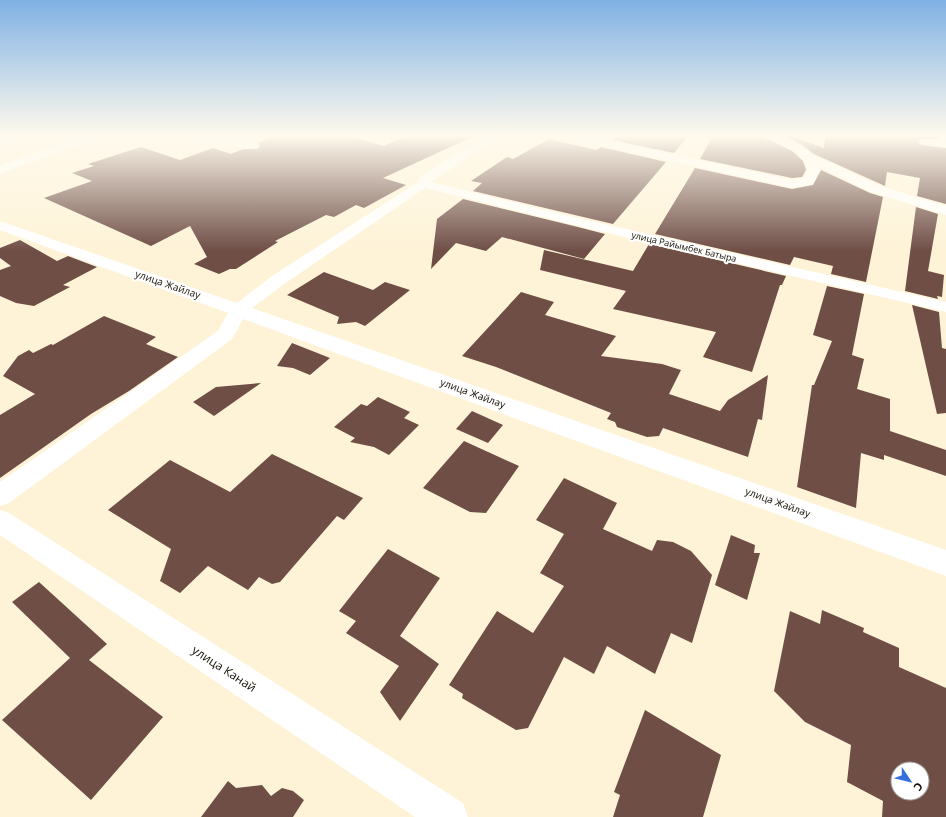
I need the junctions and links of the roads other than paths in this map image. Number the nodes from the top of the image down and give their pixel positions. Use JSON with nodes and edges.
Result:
{"nodes":[{"id":1,"x":434,"y":174,"type":"edge"},
{"id":2,"x":747,"y":174,"type":"edge"},
{"id":3,"x":812,"y":174,"type":"edge"},
{"id":4,"x":844,"y":174,"type":"edge"},
{"id":5,"x":423,"y":184,"type":"junction"},
{"id":6,"x":946,"y":211,"type":"edge"},
{"id":7,"x":0,"y":225,"type":"edge"},
{"id":8,"x":946,"y":307,"type":"edge"},
{"id":9,"x":240,"y":309,"type":"junction"},
{"id":10,"x":0,"y":496,"type":"edge"},
{"id":11,"x":0,"y":521,"type":"edge"},
{"id":12,"x":946,"y":563,"type":"edge"},
{"id":13,"x":449,"y":817,"type":"edge"}],
"edges":[{"from":1,"to":5,"type":"street"},
{"from":2,"to":3,"type":"street"},
{"from":4,"to":6,"type":"street"},
{"from":5,"to":8,"type":"street","name":"улица Райымбек Батыра"},
{"from":5,"to":9,"type":"street"},
{"from":7,"to":9,"type":"street","name":"улица Жайлау"},
{"from":9,"to":10,"type":"street"},
{"from":9,"to":12,"type":"street","name":"улица Жайлау"},
{"from":11,"to":13,"type":"street","name":"улица Канай"}]}
